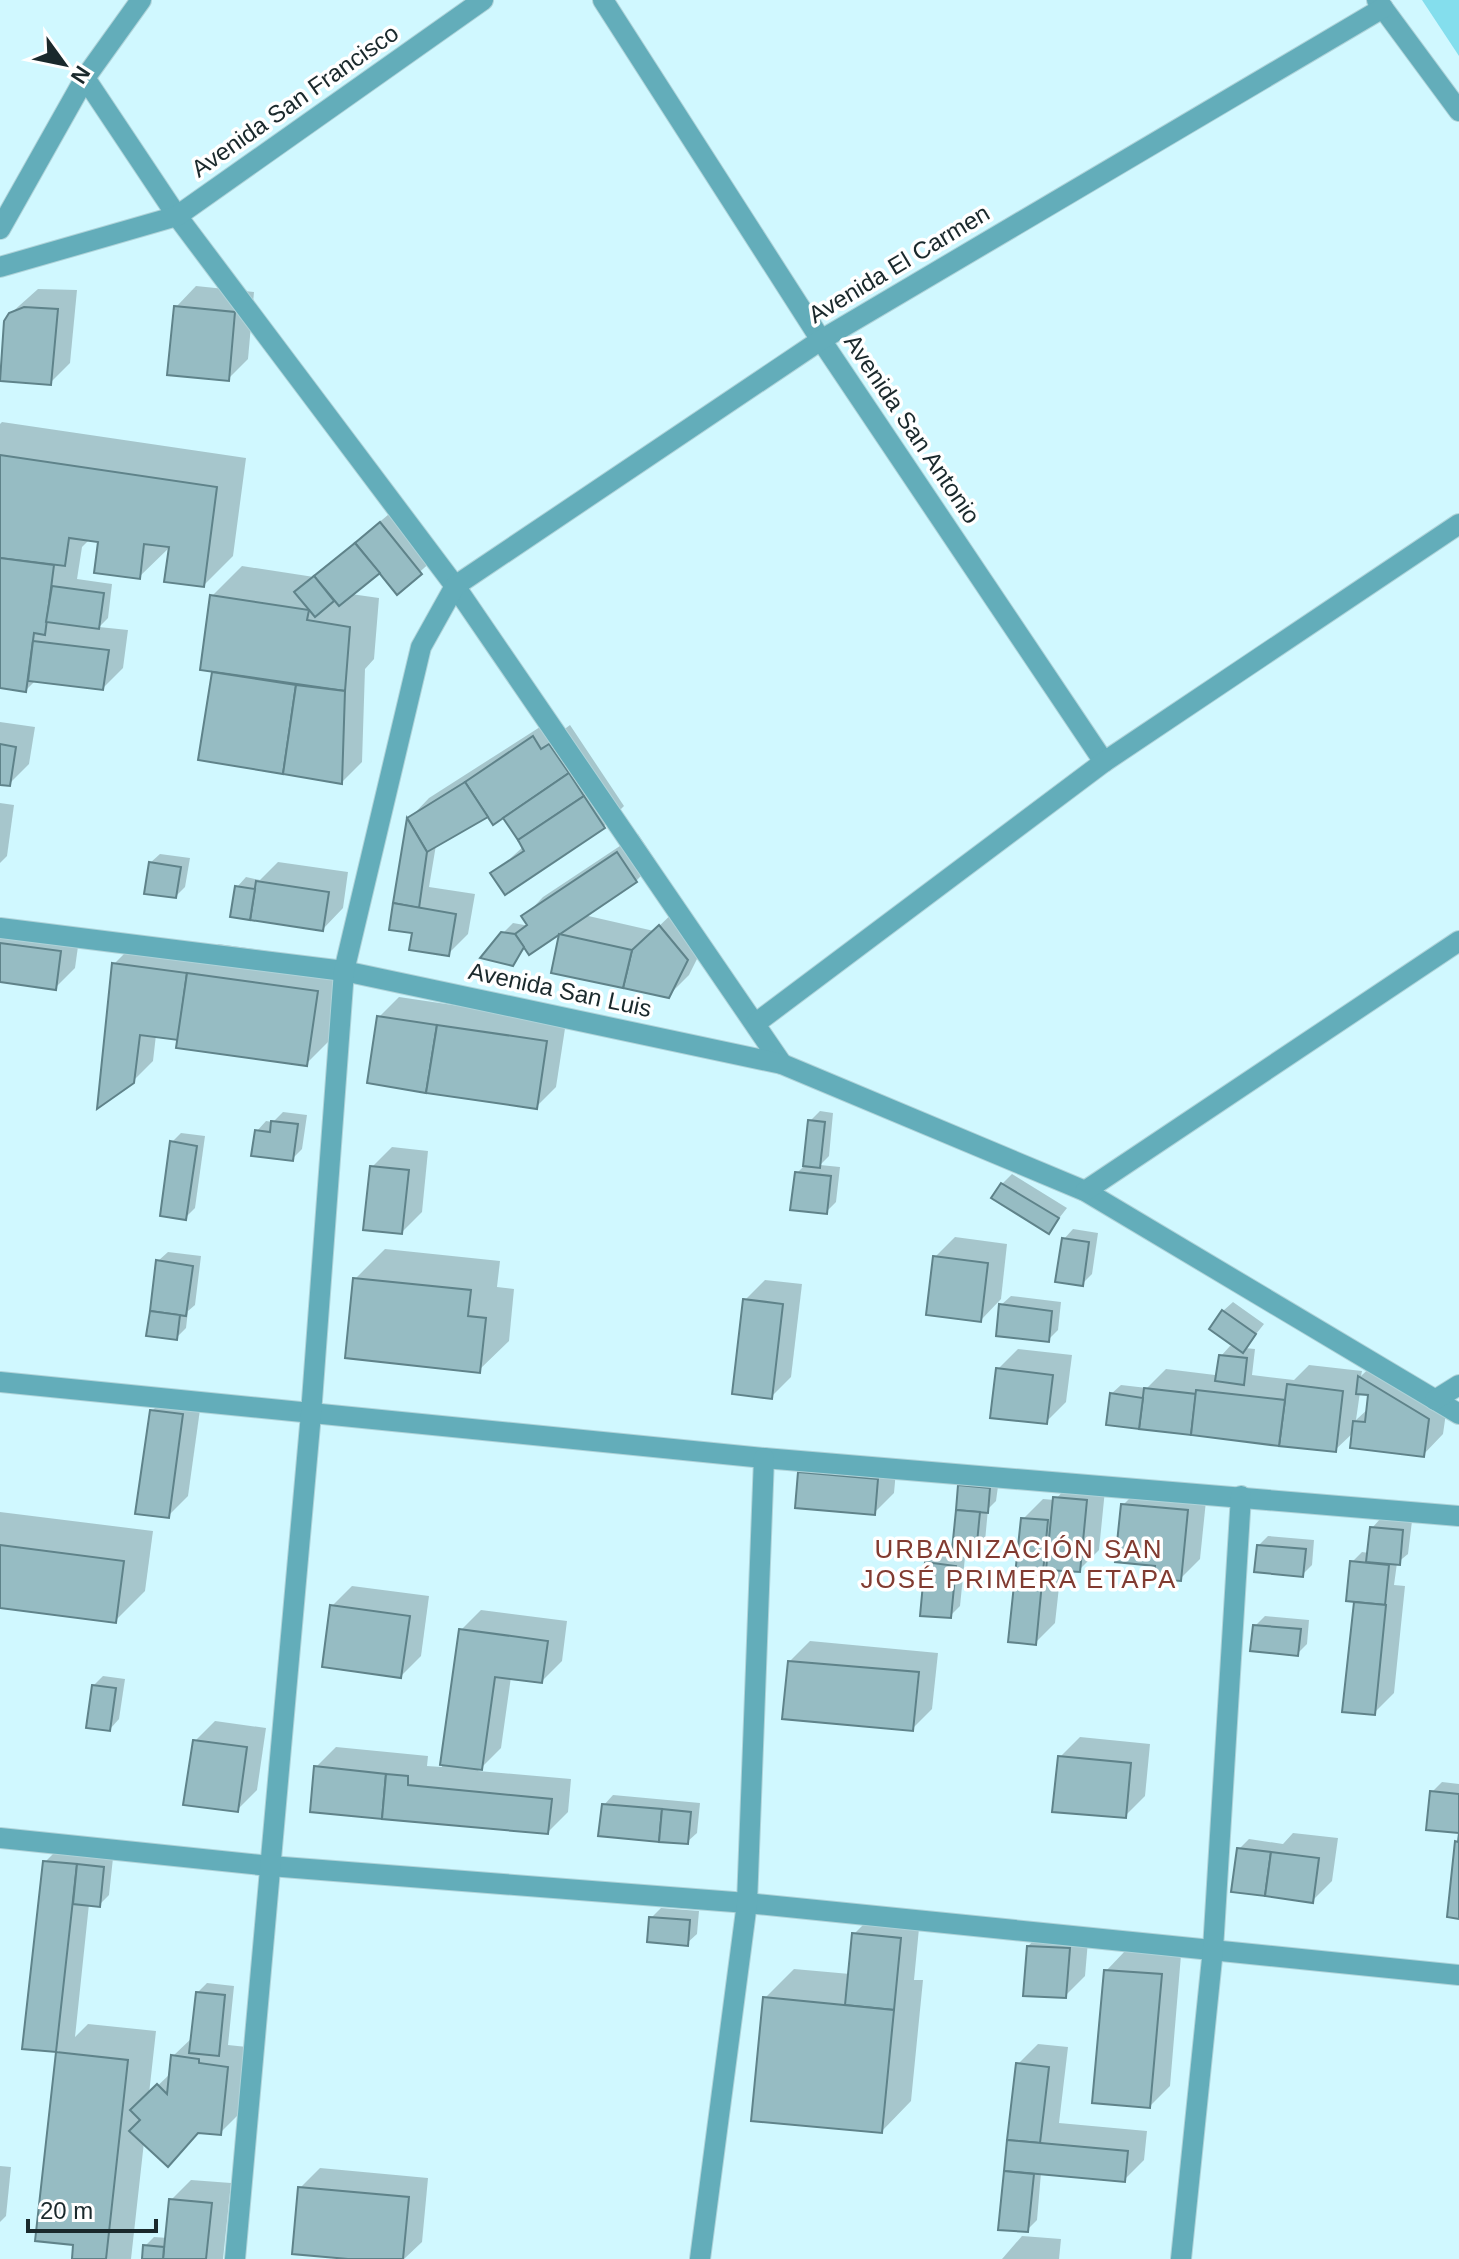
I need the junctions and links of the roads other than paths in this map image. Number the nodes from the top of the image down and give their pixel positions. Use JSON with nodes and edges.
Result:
{"nodes":[{"id":1,"x":141,"y":0,"type":"edge"},
{"id":2,"x":483,"y":0,"type":"edge"},
{"id":3,"x":603,"y":0,"type":"edge"},
{"id":4,"x":1380,"y":4,"type":"edge"},
{"id":5,"x":85,"y":78,"type":"junction"},
{"id":6,"x":1459,"y":111,"type":"edge"},
{"id":7,"x":177,"y":216,"type":"junction"},
{"id":8,"x":0,"y":229,"type":"edge"},
{"id":9,"x":0,"y":267,"type":"edge"},
{"id":10,"x":821,"y":340,"type":"junction"},
{"id":11,"x":1459,"y":524,"type":"edge"},
{"id":12,"x":455,"y":586,"type":"junction"},
{"id":13,"x":1104,"y":762,"type":"junction"},
{"id":14,"x":0,"y":928,"type":"edge"},
{"id":15,"x":1459,"y":941,"type":"edge"},
{"id":16,"x":344,"y":971,"type":"junction"},
{"id":17,"x":756,"y":1023,"type":"junction"},
{"id":18,"x":782,"y":1064,"type":"junction"},
{"id":19,"x":1085,"y":1191,"type":"junction"},
{"id":20,"x":0,"y":1382,"type":"edge"},
{"id":21,"x":1459,"y":1385,"type":"edge"},
{"id":22,"x":1435,"y":1400,"type":"junction"},
{"id":23,"x":311,"y":1414,"type":"junction"},
{"id":24,"x":1459,"y":1414,"type":"edge"},
{"id":25,"x":764,"y":1458,"type":"junction"},
{"id":26,"x":1241,"y":1496,"type":"junction"},
{"id":27,"x":1459,"y":1516,"type":"edge"},
{"id":28,"x":0,"y":1838,"type":"edge"},
{"id":29,"x":270,"y":1866,"type":"junction"},
{"id":30,"x":747,"y":1903,"type":"junction"},
{"id":31,"x":1213,"y":1949,"type":"junction"},
{"id":32,"x":1459,"y":1975,"type":"edge"},
{"id":33,"x":235,"y":2259,"type":"edge"},
{"id":34,"x":700,"y":2259,"type":"edge"},
{"id":35,"x":1181,"y":2259,"type":"edge"}],
"edges":[{"from":1,"to":5,"type":"street"},
{"from":2,"to":7,"type":"street","name":"Avenida San Francisco"},
{"from":3,"to":10,"type":"street","name":"Avenida San Antonio"},
{"from":4,"to":6,"type":"street"},
{"from":4,"to":10,"type":"street","name":"Avenida El Carmen"},
{"from":5,"to":7,"type":"street"},
{"from":5,"to":8,"type":"street"},
{"from":7,"to":9,"type":"street","name":"Avenida San Francisco"},
{"from":7,"to":12,"type":"street"},
{"from":10,"to":12,"type":"street","name":"Avenida El Carmen"},
{"from":10,"to":13,"type":"street","name":"Avenida San Antonio"},
{"from":11,"to":13,"type":"street"},
{"from":12,"to":16,"type":"street"},
{"from":12,"to":17,"type":"street"},
{"from":13,"to":17,"type":"street"},
{"from":14,"to":16,"type":"street","name":"Avenida San Luis"},
{"from":15,"to":19,"type":"street"},
{"from":16,"to":18,"type":"street","name":"Avenida San Luis"},
{"from":16,"to":23,"type":"street"},
{"from":17,"to":18,"type":"street"},
{"from":18,"to":19,"type":"street","name":"Avenida San Luis"},
{"from":19,"to":22,"type":"street","name":"Avenida San Luis"},
{"from":20,"to":23,"type":"street"},
{"from":21,"to":22,"type":"street"},
{"from":22,"to":24,"type":"street","name":"Avenida San Luis"},
{"from":23,"to":25,"type":"street"},
{"from":23,"to":29,"type":"street"},
{"from":25,"to":26,"type":"street"},
{"from":25,"to":30,"type":"street"},
{"from":26,"to":27,"type":"street"},
{"from":26,"to":31,"type":"street"},
{"from":28,"to":29,"type":"street"},
{"from":29,"to":30,"type":"street"},
{"from":29,"to":33,"type":"street"},
{"from":30,"to":31,"type":"street"},
{"from":30,"to":34,"type":"street"},
{"from":31,"to":32,"type":"street"},
{"from":31,"to":35,"type":"street"}]}
